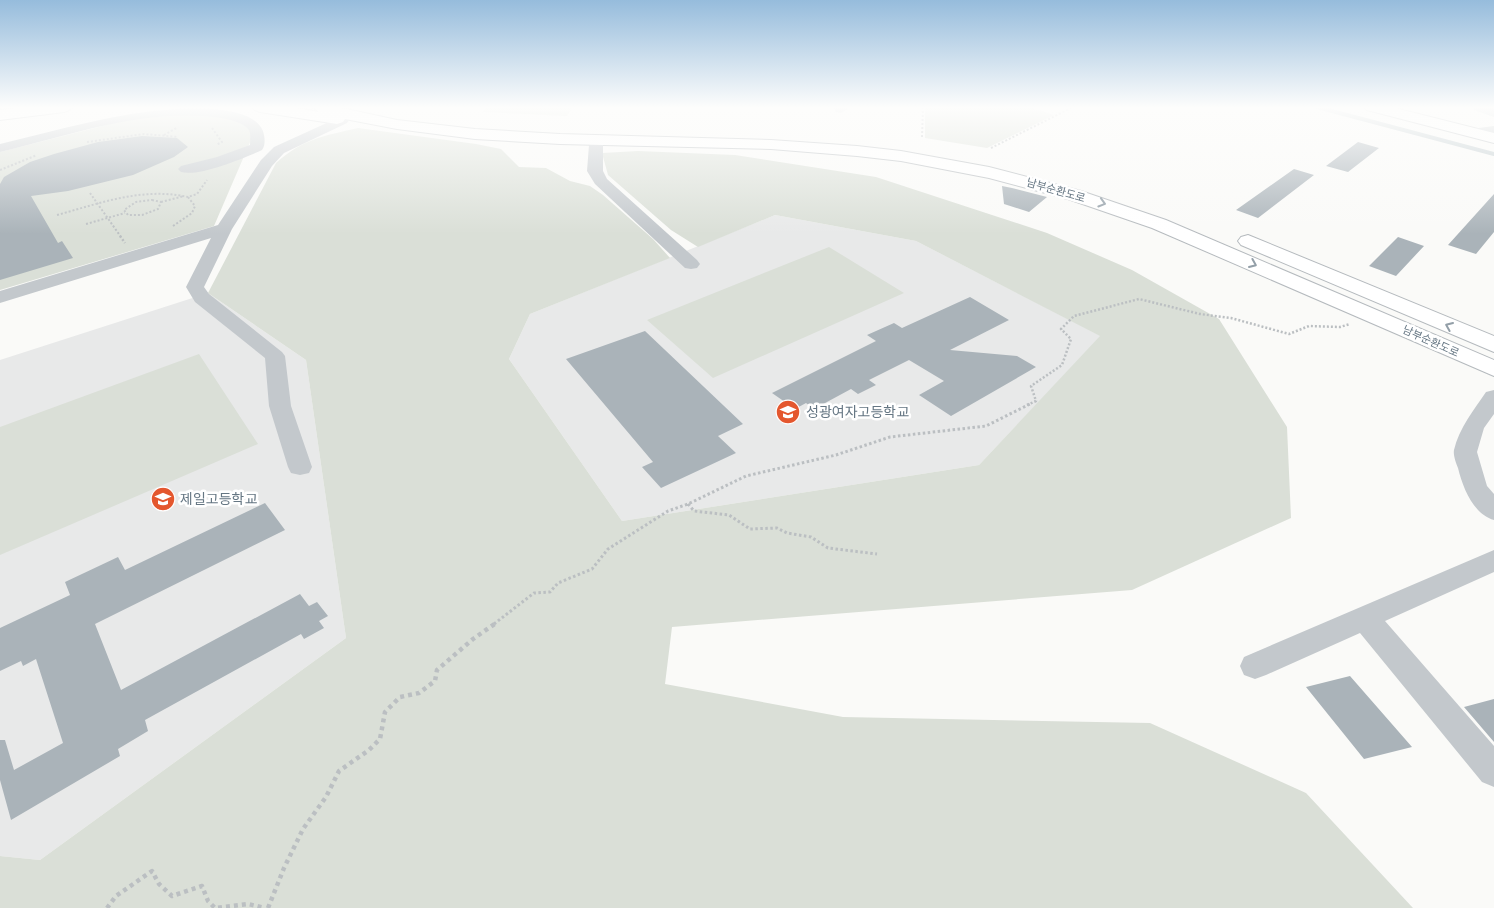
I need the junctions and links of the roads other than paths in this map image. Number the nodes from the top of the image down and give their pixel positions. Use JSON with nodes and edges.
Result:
{"nodes":[{"id":1,"x":250,"y":149,"type":"edge"},
{"id":2,"x":274,"y":149,"type":"edge"},
{"id":3,"x":596,"y":149,"type":"edge"},
{"id":4,"x":879,"y":149,"type":"edge"},
{"id":5,"x":929,"y":149,"type":"edge"},
{"id":6,"x":279,"y":150,"type":"joint"},
{"id":7,"x":186,"y":169,"type":"dead end"},
{"id":8,"x":1173,"y":210,"type":"dead end"},
{"id":9,"x":224,"y":229,"type":"junction"},
{"id":10,"x":1230,"y":234,"type":"dead end"},
{"id":11,"x":691,"y":264,"type":"dead end"},
{"id":12,"x":0,"y":296,"type":"edge"},
{"id":13,"x":1494,"y":345,"type":"edge"},
{"id":14,"x":1457,"y":353,"type":"junction"},
{"id":15,"x":1494,"y":361,"type":"edge"},
{"id":16,"x":1494,"y":369,"type":"edge"},
{"id":17,"x":1494,"y":397,"type":"edge"},
{"id":18,"x":300,"y":468,"type":"dead end"},
{"id":19,"x":1494,"y":511,"type":"edge"},
{"id":20,"x":1494,"y":560,"type":"edge"},
{"id":21,"x":1364,"y":617,"type":"junction"},
{"id":22,"x":1255,"y":666,"type":"dead end"},
{"id":23,"x":1494,"y":771,"type":"edge"}],
"edges":[{"from":1,"to":7,"type":"street"},
{"from":2,"to":6,"type":"street"},
{"from":3,"to":11,"type":"street"},
{"from":4,"to":14,"type":"main road","name":"남부순환도로","one_way":true},
{"from":5,"to":8,"type":"main road","name":"남부순환도로"},
{"from":6,"to":9,"type":"street"},
{"from":9,"to":12,"type":"street"},
{"from":9,"to":18,"type":"street"},
{"from":13,"to":10,"type":"main road","name":"남부순환도로","one_way":true},
{"from":14,"to":15,"type":"main road"},
{"from":14,"to":16,"type":"main road","name":"남부순환도로"},
{"from":17,"to":19,"type":"street"},
{"from":20,"to":21,"type":"street"},
{"from":21,"to":22,"type":"street"},
{"from":21,"to":23,"type":"street"}]}
